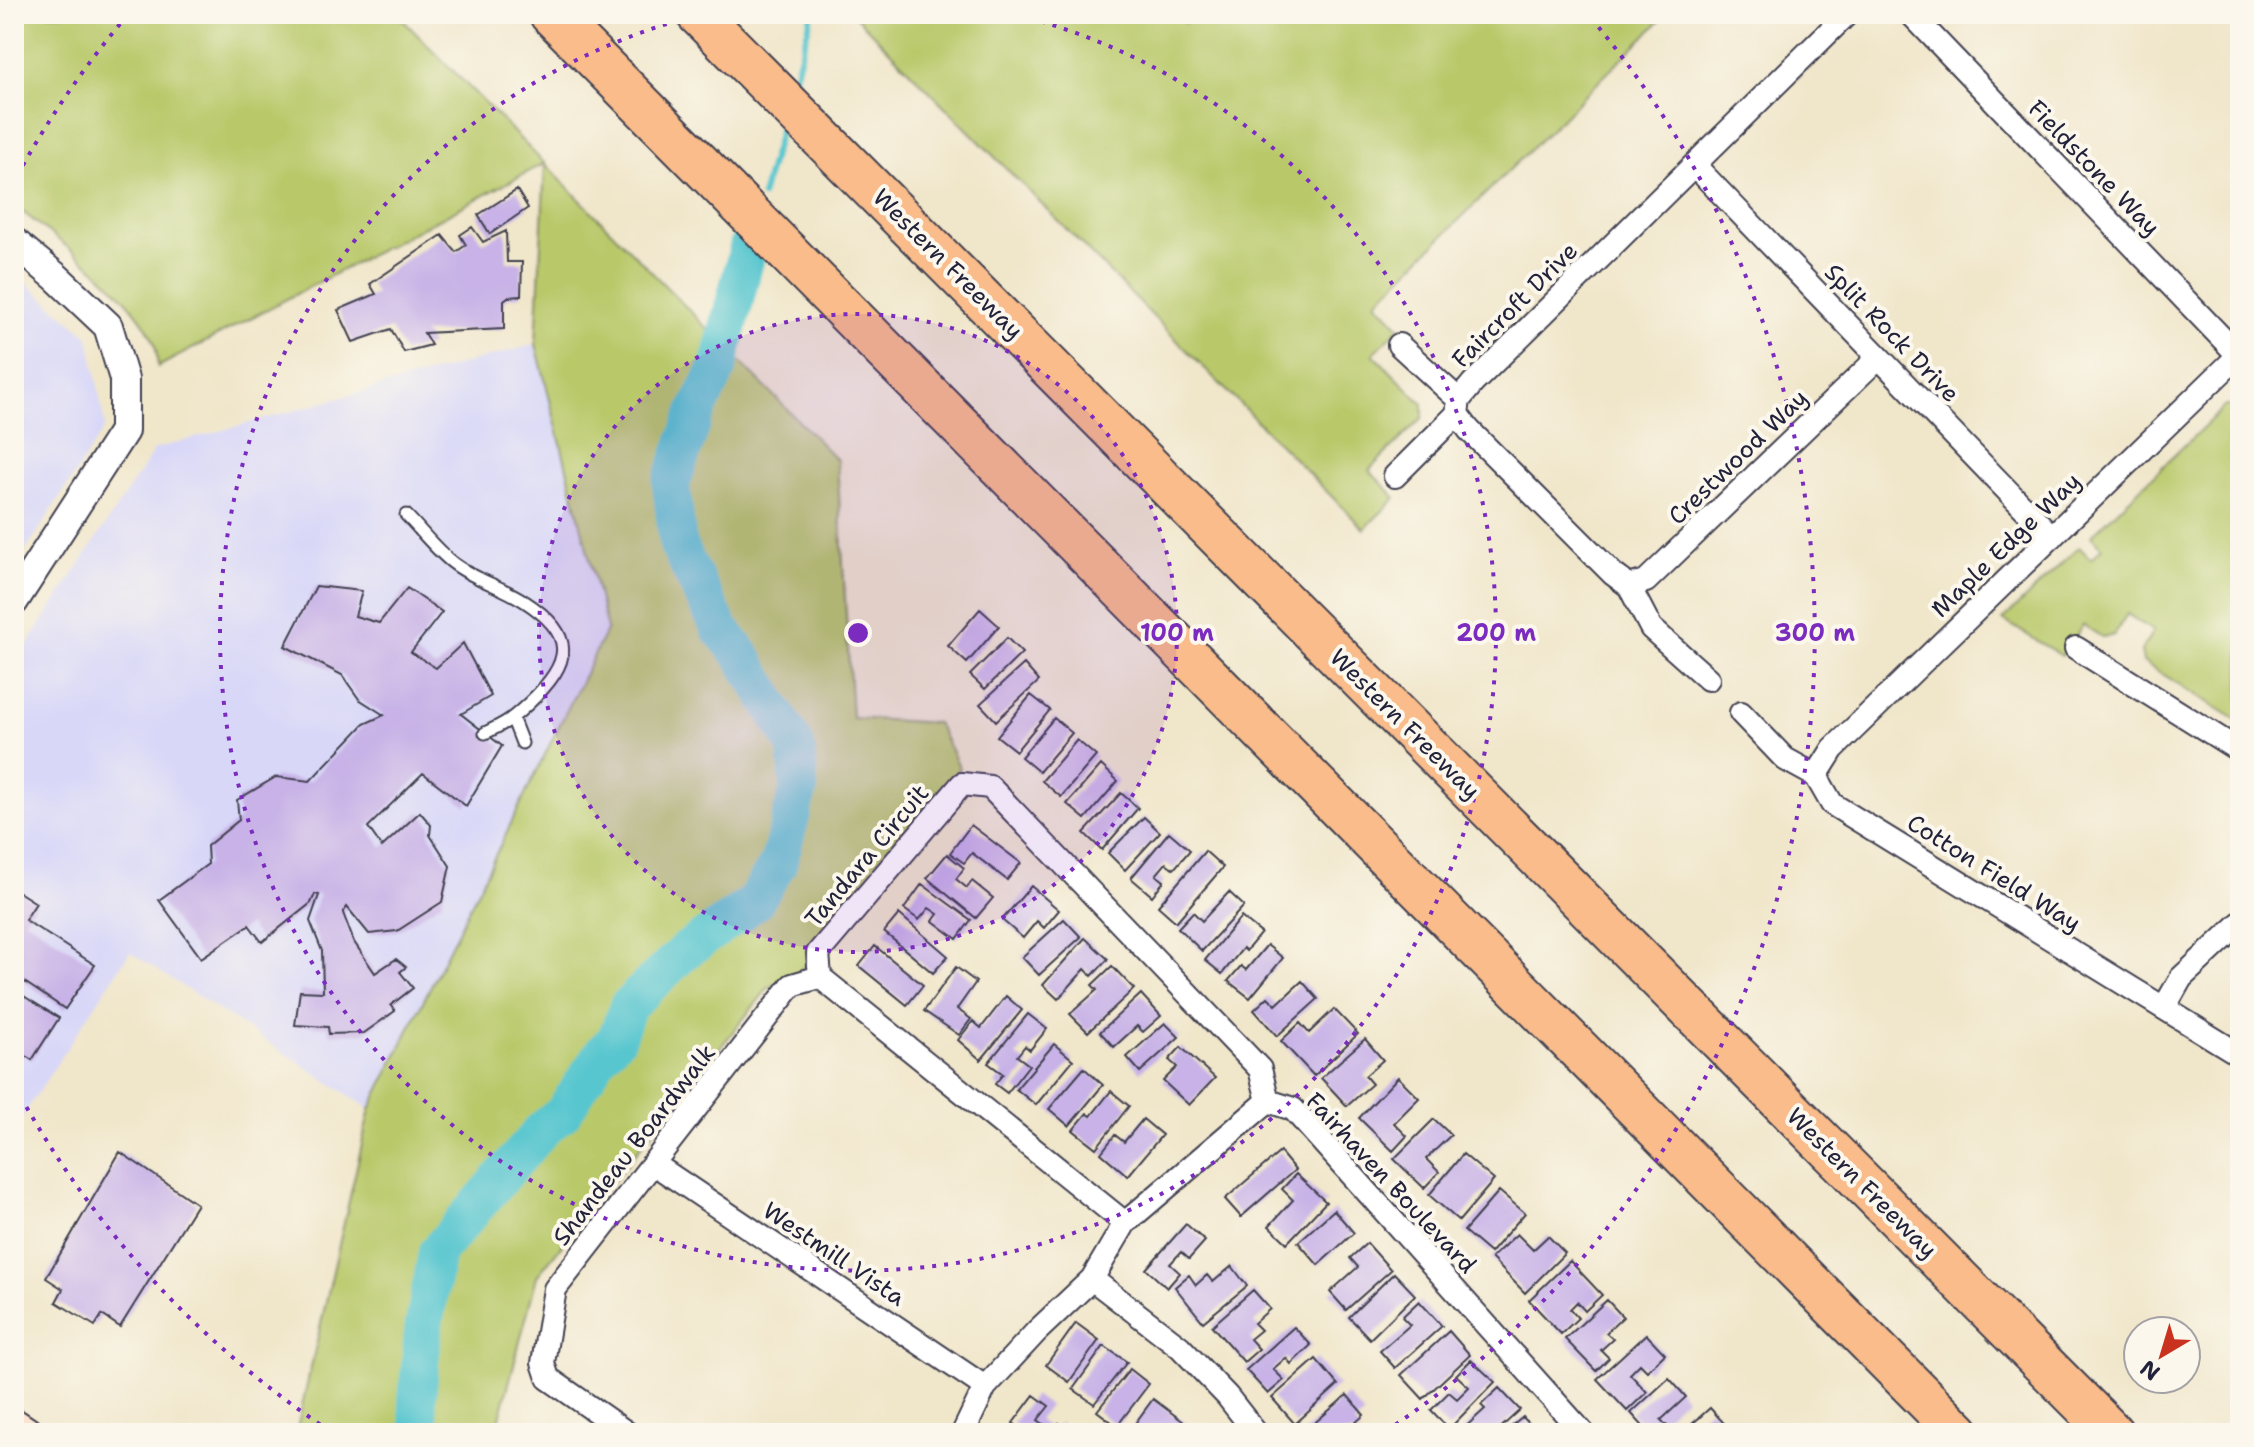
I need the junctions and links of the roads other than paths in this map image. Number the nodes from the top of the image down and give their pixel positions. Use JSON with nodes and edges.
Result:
{"nodes":[{"id":1,"x":551,"y":14,"type":"edge"},
{"id":2,"x":698,"y":14,"type":"edge"},
{"id":3,"x":1847,"y":14,"type":"edge"},
{"id":4,"x":1911,"y":14,"type":"edge"},
{"id":5,"x":1695,"y":166,"type":"junction"},
{"id":6,"x":14,"y":242,"type":"edge"},
{"id":7,"x":1399,"y":345,"type":"dead end"},
{"id":8,"x":2239,"y":356,"type":"edge"},
{"id":9,"x":1879,"y":357,"type":"junction"},
{"id":10,"x":1458,"y":407,"type":"junction"},
{"id":11,"x":1395,"y":476,"type":"dead end"},
{"id":12,"x":406,"y":515,"type":"dead end"},
{"id":13,"x":2052,"y":537,"type":"junction"},
{"id":14,"x":1629,"y":586,"type":"junction"},
{"id":15,"x":14,"y":601,"type":"edge"},
{"id":16,"x":2076,"y":648,"type":"dead end"},
{"id":17,"x":1708,"y":679,"type":"dead end"},
{"id":18,"x":1741,"y":713,"type":"dead end"},
{"id":19,"x":513,"y":720,"type":"junction"},
{"id":20,"x":485,"y":733,"type":"dead end"},
{"id":21,"x":522,"y":743,"type":"dead end"},
{"id":22,"x":2240,"y":751,"type":"edge"},
{"id":23,"x":1816,"y":776,"type":"junction"},
{"id":24,"x":2240,"y":923,"type":"edge"},
{"id":25,"x":820,"y":977,"type":"junction"},
{"id":26,"x":2164,"y":1008,"type":"junction"},
{"id":27,"x":2240,"y":1055,"type":"edge"},
{"id":28,"x":1268,"y":1101,"type":"junction"},
{"id":29,"x":654,"y":1164,"type":"junction"},
{"id":30,"x":1125,"y":1223,"type":"junction"},
{"id":31,"x":1092,"y":1279,"type":"junction"},
{"id":32,"x":985,"y":1387,"type":"junction"},
{"id":33,"x":14,"y":1425,"type":"edge"},
{"id":34,"x":26,"y":1433,"type":"edge"},
{"id":35,"x":627,"y":1433,"type":"edge"},
{"id":36,"x":963,"y":1433,"type":"edge"},
{"id":37,"x":1256,"y":1433,"type":"edge"},
{"id":38,"x":1583,"y":1433,"type":"edge"},
{"id":39,"x":1959,"y":1433,"type":"edge"},
{"id":40,"x":2112,"y":1433,"type":"edge"}],
"edges":[{"from":1,"to":39,"type":"highway"},
{"from":2,"to":40,"type":"highway","name":"Western Freeway"},
{"from":3,"to":5,"type":"street","name":"Faircroft Drive"},
{"from":4,"to":8,"type":"street","name":"Fieldstone Way"},
{"from":5,"to":9,"type":"street","name":"Split Rock Drive"},
{"from":5,"to":10,"type":"street","name":"Faircroft Drive"},
{"from":6,"to":15,"type":"street"},
{"from":7,"to":10,"type":"street"},
{"from":8,"to":13,"type":"street","name":"Maple Edge Way"},
{"from":9,"to":13,"type":"street","name":"Split Rock Drive"},
{"from":9,"to":14,"type":"street","name":"Crestwood Way"},
{"from":10,"to":11,"type":"street","name":"Faircroft Drive"},
{"from":10,"to":14,"type":"street"},
{"from":12,"to":19,"type":"lane"},
{"from":13,"to":23,"type":"street","name":"Maple Edge Way"},
{"from":14,"to":17,"type":"street"},
{"from":16,"to":22,"type":"street"},
{"from":18,"to":23,"type":"street","name":"Cotton Field Way"},
{"from":19,"to":20,"type":"lane"},
{"from":19,"to":21,"type":"lane"},
{"from":23,"to":26,"type":"street","name":"Cotton Field Way"},
{"from":24,"to":26,"type":"street"},
{"from":25,"to":28,"type":"street","name":"Tandara Circuit"},
{"from":25,"to":29,"type":"street","name":"Shandeau Boardwalk"},
{"from":25,"to":30,"type":"street"},
{"from":26,"to":27,"type":"street","name":"Cotton Field Way"},
{"from":28,"to":30,"type":"street","name":"Fairhaven Boulevard"},
{"from":28,"to":38,"type":"street","name":"Fairhaven Boulevard"},
{"from":29,"to":32,"type":"street","name":"Westmill Vista"},
{"from":29,"to":35,"type":"street","name":"Shandeau Boardwalk"},
{"from":30,"to":31,"type":"street","name":"Fairhaven Boulevard"},
{"from":31,"to":32,"type":"street","name":"Fairhaven Boulevard"},
{"from":31,"to":37,"type":"street"},
{"from":32,"to":36,"type":"street","name":"Fairhaven Boulevard"},
{"from":33,"to":34,"type":"main road"}]}
